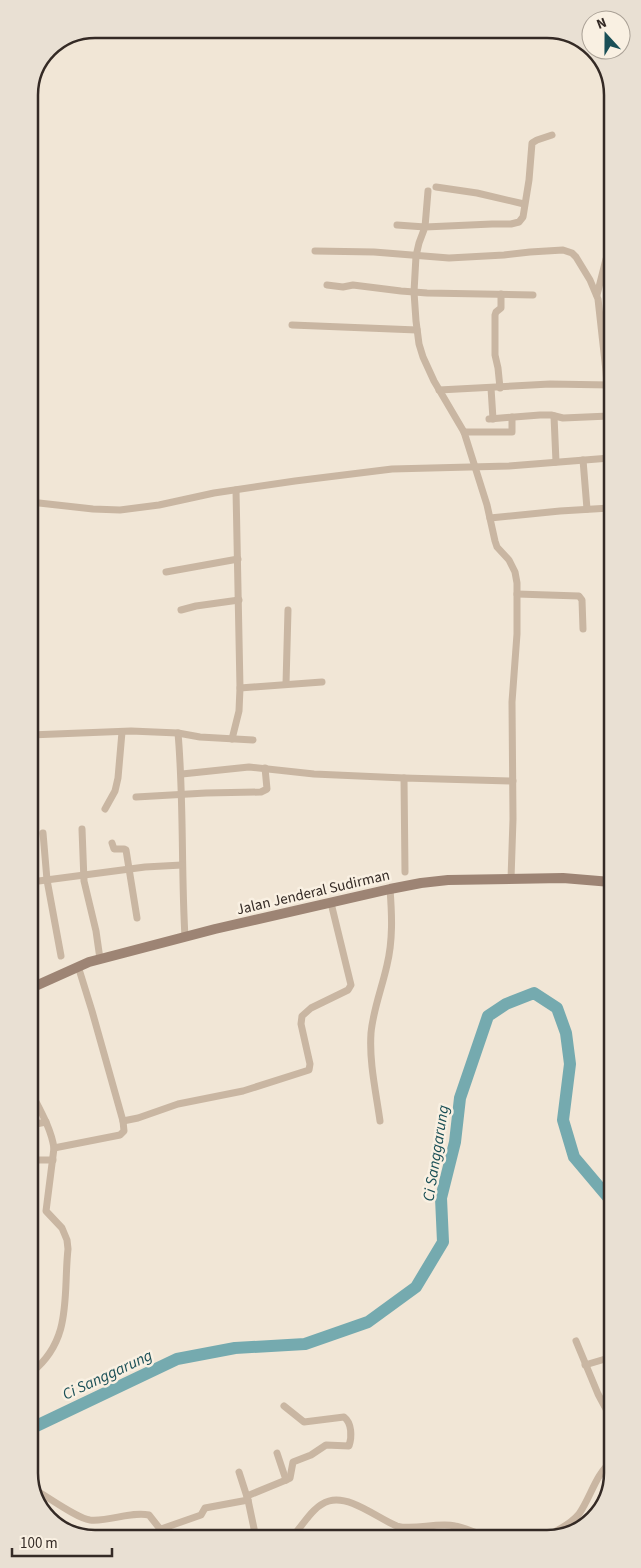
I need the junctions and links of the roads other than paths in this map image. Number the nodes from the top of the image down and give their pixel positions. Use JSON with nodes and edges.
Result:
{"nodes":[{"id":1,"x":552,"y":136,"type":"dead end"},
{"id":2,"x":436,"y":187,"type":"dead end"},
{"id":3,"x":428,"y":191,"type":"dead end"},
{"id":4,"x":524,"y":204,"type":"junction"},
{"id":5,"x":397,"y":225,"type":"dead end"},
{"id":6,"x":425,"y":227,"type":"junction"},
{"id":7,"x":315,"y":251,"type":"dead end"},
{"id":8,"x":416,"y":256,"type":"junction"},
{"id":9,"x":604,"y":267,"type":"edge"},
{"id":10,"x":327,"y":285,"type":"dead end"},
{"id":11,"x":414,"y":292,"type":"junction"},
{"id":12,"x":501,"y":294,"type":"junction"},
{"id":13,"x":533,"y":295,"type":"dead end"},
{"id":14,"x":597,"y":296,"type":"junction"},
{"id":15,"x":292,"y":325,"type":"dead end"},
{"id":16,"x":417,"y":330,"type":"junction"},
{"id":17,"x":604,"y":332,"type":"edge"},
{"id":18,"x":604,"y":385,"type":"edge"},
{"id":19,"x":491,"y":388,"type":"junction"},
{"id":20,"x":500,"y":388,"type":"junction"},
{"id":21,"x":439,"y":390,"type":"junction"},
{"id":22,"x":554,"y":416,"type":"junction"},
{"id":23,"x":604,"y":416,"type":"edge"},
{"id":24,"x":512,"y":417,"type":"junction"},
{"id":25,"x":464,"y":432,"type":"junction"},
{"id":26,"x":604,"y":458,"type":"edge"},
{"id":27,"x":584,"y":460,"type":"junction"},
{"id":28,"x":556,"y":462,"type":"junction"},
{"id":29,"x":475,"y":468,"type":"junction"},
{"id":30,"x":236,"y":490,"type":"junction"},
{"id":31,"x":38,"y":503,"type":"edge"},
{"id":32,"x":604,"y":508,"type":"edge"},
{"id":33,"x":587,"y":509,"type":"junction"},
{"id":34,"x":490,"y":518,"type":"junction"},
{"id":35,"x":238,"y":559,"type":"junction"},
{"id":36,"x":166,"y":572,"type":"dead end"},
{"id":37,"x":517,"y":594,"type":"junction"},
{"id":38,"x":239,"y":600,"type":"junction"},
{"id":39,"x":181,"y":610,"type":"dead end"},
{"id":40,"x":288,"y":610,"type":"dead end"},
{"id":41,"x":583,"y":629,"type":"dead end"},
{"id":42,"x":322,"y":682,"type":"dead end"},
{"id":43,"x":286,"y":684,"type":"junction"},
{"id":44,"x":240,"y":688,"type":"junction"},
{"id":45,"x":122,"y":732,"type":"junction"},
{"id":46,"x":178,"y":733,"type":"junction"},
{"id":47,"x":38,"y":735,"type":"edge"},
{"id":48,"x":232,"y":739,"type":"junction"},
{"id":49,"x":253,"y":740,"type":"dead end"},
{"id":50,"x":265,"y":768,"type":"junction"},
{"id":51,"x":182,"y":774,"type":"junction"},
{"id":52,"x":404,"y":778,"type":"junction"},
{"id":53,"x":513,"y":781,"type":"junction"},
{"id":54,"x":182,"y":794,"type":"junction"},
{"id":55,"x":136,"y":797,"type":"dead end"},
{"id":56,"x":105,"y":809,"type":"dead end"},
{"id":57,"x":82,"y":829,"type":"dead end"},
{"id":58,"x":43,"y":833,"type":"dead end"},
{"id":59,"x":112,"y":843,"type":"dead end"},
{"id":60,"x":182,"y":866,"type":"junction"},
{"id":61,"x":130,"y":869,"type":"junction"},
{"id":62,"x":405,"y":872,"type":"dead end"},
{"id":63,"x":84,"y":875,"type":"junction"},
{"id":64,"x":511,"y":878,"type":"junction"},
{"id":65,"x":47,"y":880,"type":"junction"},
{"id":66,"x":38,"y":881,"type":"edge"},
{"id":67,"x":604,"y":881,"type":"edge"},
{"id":68,"x":390,"y":889,"type":"junction"},
{"id":69,"x":331,"y":903,"type":"junction"},
{"id":70,"x":137,"y":918,"type":"dead end"},
{"id":71,"x":185,"y":937,"type":"junction"},
{"id":72,"x":61,"y":956,"type":"dead end"},
{"id":73,"x":100,"y":959,"type":"junction"},
{"id":74,"x":78,"y":966,"type":"junction"},
{"id":75,"x":38,"y":985,"type":"edge"},
{"id":76,"x":38,"y":1107,"type":"edge"},
{"id":77,"x":123,"y":1121,"type":"junction"},
{"id":78,"x":380,"y":1121,"type":"dead end"},
{"id":79,"x":46,"y":1122,"type":"junction"},
{"id":80,"x":38,"y":1123,"type":"edge"},
{"id":81,"x":54,"y":1148,"type":"junction"},
{"id":82,"x":38,"y":1160,"type":"edge"},
{"id":83,"x":53,"y":1160,"type":"junction"},
{"id":84,"x":576,"y":1341,"type":"dead end"},
{"id":85,"x":604,"y":1359,"type":"edge"},
{"id":86,"x":585,"y":1365,"type":"junction"},
{"id":87,"x":38,"y":1366,"type":"edge"},
{"id":88,"x":604,"y":1405,"type":"edge"},
{"id":89,"x":284,"y":1406,"type":"dead end"},
{"id":90,"x":277,"y":1453,"type":"dead end"},
{"id":91,"x":604,"y":1469,"type":"edge"},
{"id":92,"x":239,"y":1472,"type":"dead end"},
{"id":93,"x":286,"y":1480,"type":"junction"},
{"id":94,"x":41,"y":1493,"type":"edge"},
{"id":95,"x":248,"y":1498,"type":"junction"},
{"id":96,"x":161,"y":1528,"type":"joint"},
{"id":97,"x":558,"y":1529,"type":"edge"},
{"id":98,"x":254,"y":1530,"type":"edge"},
{"id":99,"x":298,"y":1530,"type":"edge"},
{"id":100,"x":469,"y":1530,"type":"edge"}],
"edges":[{"from":1,"to":4,"type":"street"},
{"from":2,"to":4,"type":"street"},
{"from":3,"to":6,"type":"street"},
{"from":4,"to":6,"type":"street"},
{"from":5,"to":6,"type":"street"},
{"from":6,"to":8,"type":"street"},
{"from":7,"to":8,"type":"street"},
{"from":8,"to":11,"type":"street"},
{"from":8,"to":14,"type":"street"},
{"from":9,"to":14,"type":"street"},
{"from":10,"to":11,"type":"street"},
{"from":11,"to":12,"type":"street"},
{"from":11,"to":16,"type":"street"},
{"from":12,"to":13,"type":"street"},
{"from":12,"to":20,"type":"street"},
{"from":14,"to":17,"type":"street"},
{"from":15,"to":16,"type":"street"},
{"from":16,"to":21,"type":"street"},
{"from":18,"to":20,"type":"street"},
{"from":19,"to":20,"type":"street"},
{"from":19,"to":21,"type":"street"},
{"from":19,"to":24,"type":"street"},
{"from":21,"to":25,"type":"street"},
{"from":22,"to":23,"type":"street"},
{"from":22,"to":24,"type":"street"},
{"from":22,"to":28,"type":"street"},
{"from":24,"to":25,"type":"street"},
{"from":25,"to":29,"type":"street"},
{"from":26,"to":27,"type":"street"},
{"from":27,"to":28,"type":"street"},
{"from":27,"to":33,"type":"street"},
{"from":28,"to":29,"type":"street"},
{"from":29,"to":30,"type":"street"},
{"from":29,"to":34,"type":"street"},
{"from":30,"to":31,"type":"street"},
{"from":30,"to":35,"type":"street"},
{"from":32,"to":33,"type":"street"},
{"from":33,"to":34,"type":"street"},
{"from":34,"to":37,"type":"street"},
{"from":35,"to":36,"type":"street"},
{"from":35,"to":38,"type":"street"},
{"from":37,"to":41,"type":"street"},
{"from":37,"to":53,"type":"street"},
{"from":38,"to":39,"type":"street"},
{"from":38,"to":44,"type":"street"},
{"from":40,"to":43,"type":"street"},
{"from":42,"to":43,"type":"street"},
{"from":43,"to":44,"type":"street"},
{"from":44,"to":48,"type":"street"},
{"from":45,"to":46,"type":"street"},
{"from":45,"to":47,"type":"street"},
{"from":45,"to":56,"type":"street"},
{"from":46,"to":48,"type":"street"},
{"from":46,"to":51,"type":"street"},
{"from":48,"to":49,"type":"street"},
{"from":50,"to":51,"type":"street"},
{"from":50,"to":52,"type":"street"},
{"from":50,"to":54,"type":"street"},
{"from":51,"to":54,"type":"street"},
{"from":52,"to":53,"type":"street"},
{"from":52,"to":62,"type":"street"},
{"from":53,"to":64,"type":"street"},
{"from":54,"to":55,"type":"street"},
{"from":54,"to":60,"type":"street"},
{"from":54,"to":71,"type":"street"},
{"from":57,"to":63,"type":"street"},
{"from":58,"to":65,"type":"street"},
{"from":59,"to":61,"type":"street"},
{"from":60,"to":61,"type":"street"},
{"from":60,"to":71,"type":"street"},
{"from":61,"to":63,"type":"street"},
{"from":61,"to":70,"type":"street"},
{"from":63,"to":65,"type":"street"},
{"from":63,"to":73,"type":"street"},
{"from":64,"to":67,"type":"main road","name":"Jalan Jenderal Sudirman"},
{"from":64,"to":68,"type":"main road","name":"Jalan Jenderal Sudirman"},
{"from":65,"to":66,"type":"street"},
{"from":65,"to":72,"type":"street"},
{"from":68,"to":69,"type":"main road","name":"Jalan Jenderal Sudirman"},
{"from":68,"to":78,"type":"street"},
{"from":69,"to":71,"type":"main road","name":"Jalan Jenderal Sudirman"},
{"from":69,"to":77,"type":"street"},
{"from":71,"to":73,"type":"main road","name":"Jalan Jenderal Sudirman"},
{"from":73,"to":74,"type":"main road","name":"Jalan Jenderal Sudirman"},
{"from":74,"to":75,"type":"main road","name":"Jalan Jenderal Sudirman"},
{"from":74,"to":77,"type":"street"},
{"from":76,"to":79,"type":"street"},
{"from":77,"to":81,"type":"street"},
{"from":79,"to":80,"type":"street"},
{"from":79,"to":81,"type":"street"},
{"from":81,"to":83,"type":"street"},
{"from":82,"to":83,"type":"street"},
{"from":83,"to":87,"type":"street"},
{"from":84,"to":86,"type":"street"},
{"from":85,"to":86,"type":"street"},
{"from":86,"to":88,"type":"street"},
{"from":89,"to":93,"type":"street"},
{"from":90,"to":93,"type":"street"},
{"from":91,"to":97,"type":"street"},
{"from":92,"to":95,"type":"street"},
{"from":93,"to":95,"type":"street"},
{"from":94,"to":96,"type":"street"},
{"from":95,"to":96,"type":"street"},
{"from":95,"to":98,"type":"street"},
{"from":99,"to":100,"type":"street"}]}
